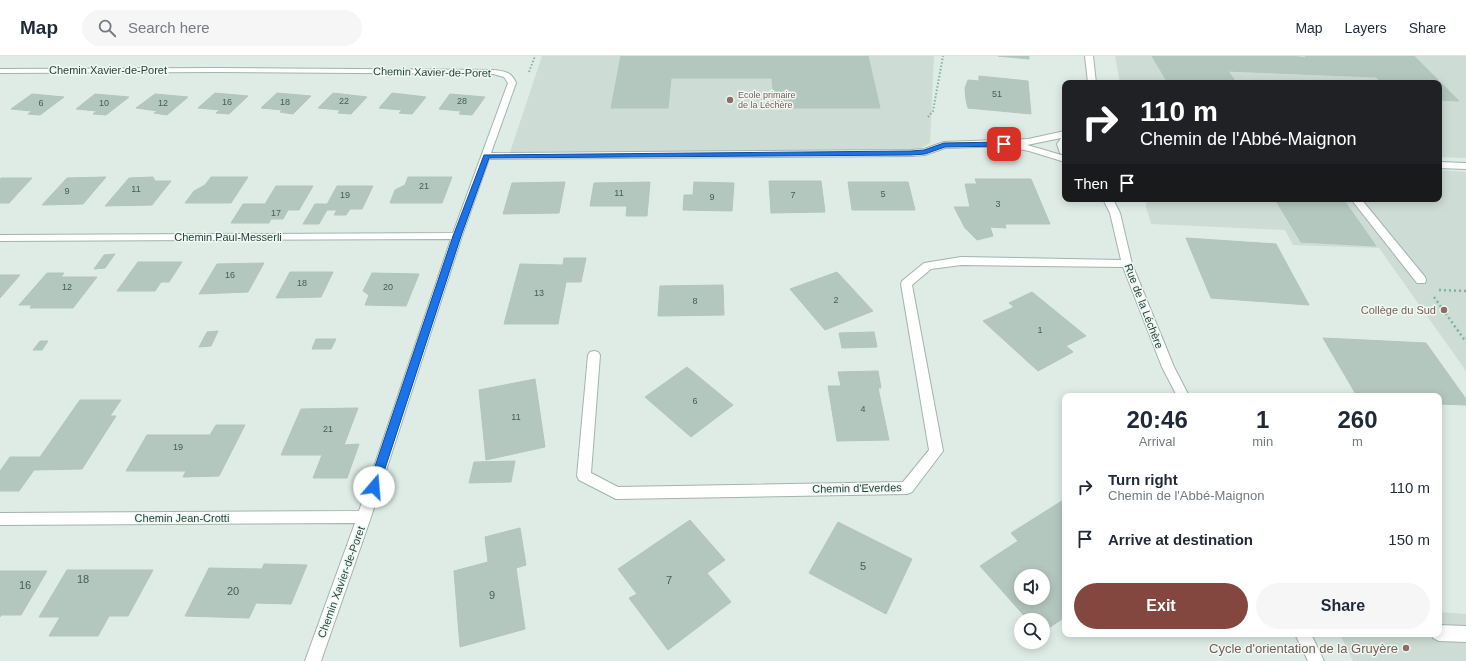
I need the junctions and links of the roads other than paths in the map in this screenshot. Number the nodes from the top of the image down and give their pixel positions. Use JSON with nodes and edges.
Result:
{"nodes":[{"id":1,"x":1088,"y":56,"type":"edge"},
{"id":2,"x":0,"y":71,"type":"edge"},
{"id":3,"x":1092,"y":80,"type":"edge"},
{"id":4,"x":1062,"y":135,"type":"edge"},
{"id":5,"x":1004,"y":144,"type":"junction"},
{"id":6,"x":486,"y":156,"type":"junction"},
{"id":7,"x":1062,"y":158,"type":"edge"},
{"id":8,"x":1442,"y":165,"type":"edge"},
{"id":9,"x":1466,"y":166,"type":"edge"},
{"id":10,"x":1110,"y":202,"type":"edge"},
{"id":11,"x":1118,"y":202,"type":"edge"},
{"id":12,"x":1358,"y":202,"type":"edge"},
{"id":13,"x":1115,"y":212,"type":"junction"},
{"id":14,"x":457,"y":236,"type":"junction"},
{"id":15,"x":0,"y":238,"type":"edge"},
{"id":16,"x":1127,"y":264,"type":"junction"},
{"id":17,"x":1421,"y":280,"type":"road end"},
{"id":18,"x":594,"y":355,"type":"dead end"},
{"id":19,"x":1181,"y":393,"type":"edge"},
{"id":20,"x":364,"y":517,"type":"junction"},
{"id":21,"x":0,"y":519,"type":"edge"},
{"id":22,"x":1442,"y":633,"type":"edge"},
{"id":23,"x":1466,"y":634,"type":"edge"},
{"id":24,"x":1304,"y":637,"type":"edge"},
{"id":25,"x":312,"y":661,"type":"edge"},
{"id":26,"x":1316,"y":661,"type":"edge"}],
"edges":[{"from":1,"to":3,"type":"street"},
{"from":2,"to":6,"type":"street","name":"Chemin Xavier-de-Poret"},
{"from":4,"to":5,"type":"street"},
{"from":5,"to":6,"type":"street"},
{"from":5,"to":7,"type":"street"},
{"from":6,"to":14,"type":"street","name":"Chemin Xavier-de-Poret"},
{"from":8,"to":9,"type":"street"},
{"from":10,"to":13,"type":"street","name":"Rue de la Léchère"},
{"from":11,"to":13,"type":"street"},
{"from":12,"to":17,"type":"street"},
{"from":13,"to":16,"type":"street","name":"Rue de la Léchère"},
{"from":14,"to":15,"type":"street","name":"Chemin Paul-Messerli"},
{"from":14,"to":20,"type":"street","name":"Chemin Xavier-de-Poret"},
{"from":16,"to":18,"type":"street","name":"Chemin d'Everdes"},
{"from":16,"to":19,"type":"street","name":"Rue de la Léchère"},
{"from":20,"to":21,"type":"street","name":"Chemin Jean-Crotti"},
{"from":20,"to":25,"type":"street","name":"Chemin Xavier-de-Poret"},
{"from":22,"to":23,"type":"street"},
{"from":24,"to":26,"type":"street"}]}
